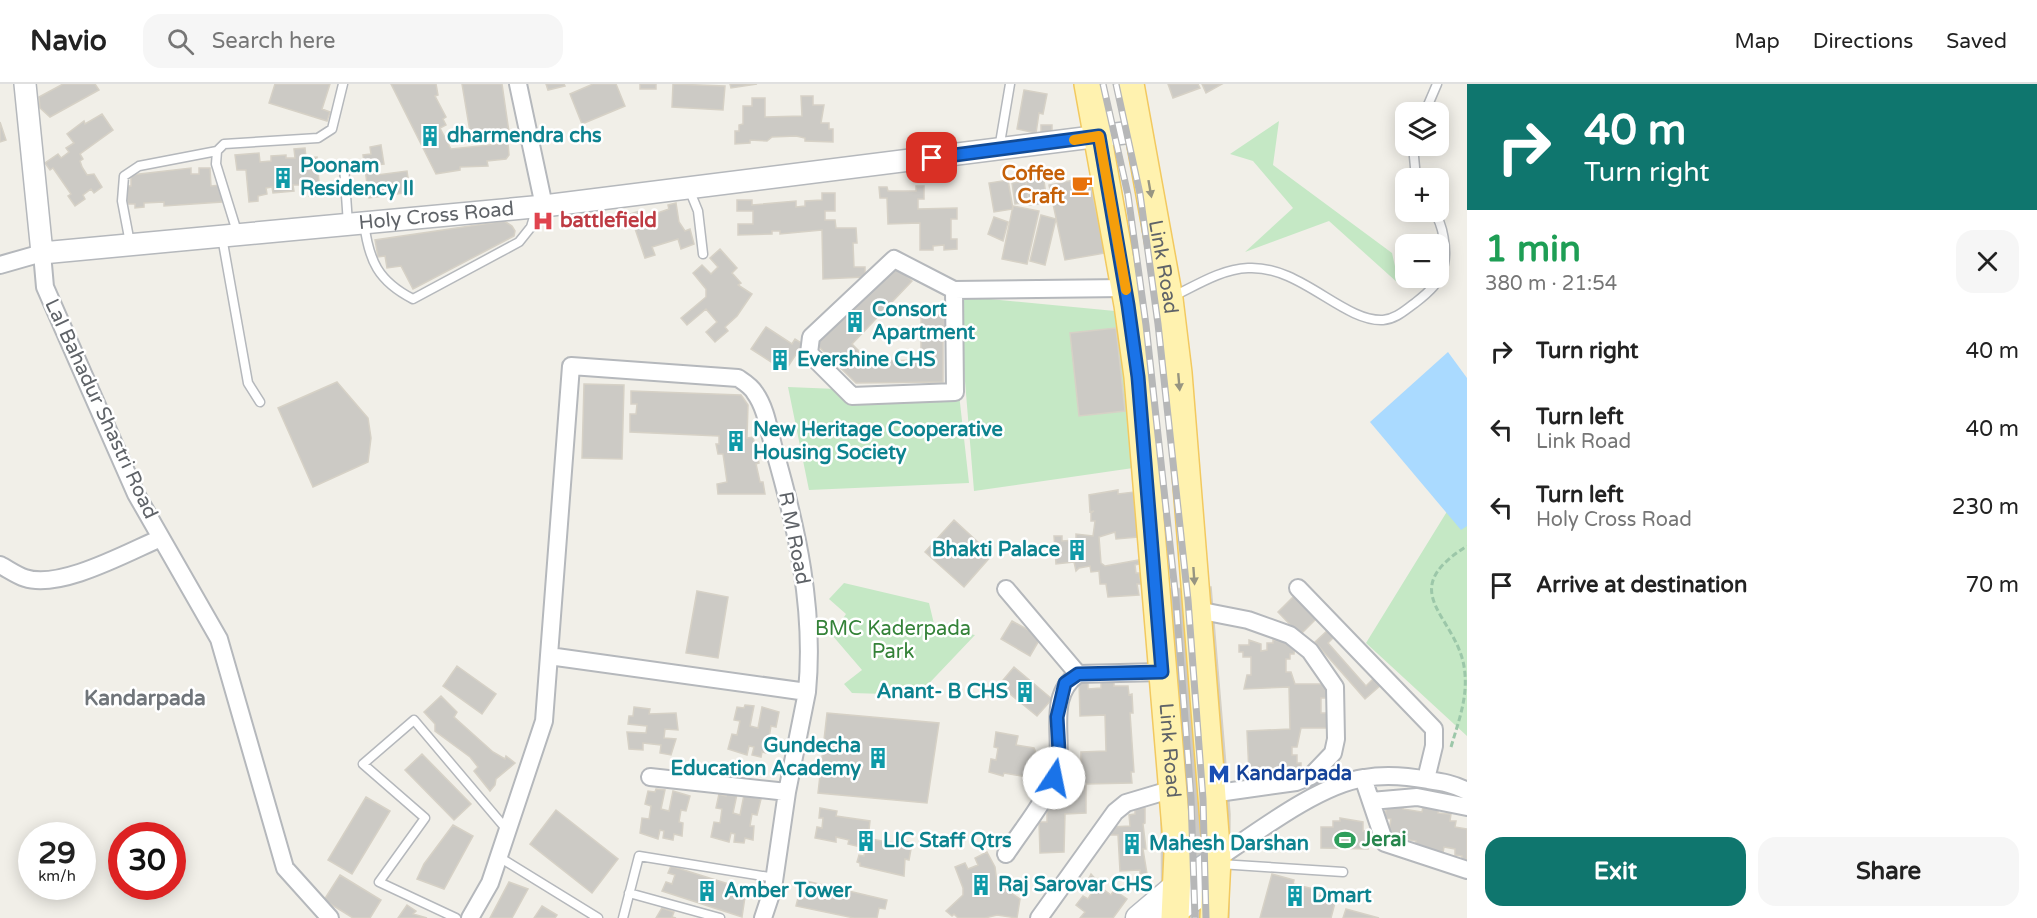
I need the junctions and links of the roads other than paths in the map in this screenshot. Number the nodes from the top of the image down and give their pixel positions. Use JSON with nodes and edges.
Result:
{"nodes":[{"id":1,"x":25,"y":84,"type":"edge"},
{"id":2,"x":343,"y":84,"type":"edge"},
{"id":3,"x":518,"y":84,"type":"edge"},
{"id":4,"x":1010,"y":84,"type":"edge"},
{"id":5,"x":1088,"y":84,"type":"edge"},
{"id":6,"x":1130,"y":84,"type":"edge"},
{"id":7,"x":1437,"y":84,"type":"edge"},
{"id":8,"x":1429,"y":102,"type":"edge"},
{"id":9,"x":1140,"y":131,"type":"junction"},
{"id":10,"x":1099,"y":136,"type":"junction"},
{"id":11,"x":998,"y":149,"type":"junction"},
{"id":12,"x":216,"y":151,"type":"junction"},
{"id":13,"x":344,"y":166,"type":"dead end"},
{"id":14,"x":688,"y":188,"type":"junction"},
{"id":15,"x":540,"y":206,"type":"junction"},
{"id":16,"x":1437,"y":222,"type":"edge"},
{"id":17,"x":356,"y":224,"type":"junction"},
{"id":18,"x":230,"y":235,"type":"junction"},
{"id":19,"x":131,"y":245,"type":"junction"},
{"id":20,"x":42,"y":253,"type":"junction"},
{"id":21,"x":703,"y":254,"type":"dead end"},
{"id":22,"x":0,"y":265,"type":"edge"},
{"id":23,"x":1125,"y":288,"type":"junction"},
{"id":24,"x":954,"y":290,"type":"junction"},
{"id":25,"x":1168,"y":299,"type":"junction"},
{"id":26,"x":260,"y":402,"type":"dead end"},
{"id":27,"x":161,"y":538,"type":"junction"},
{"id":28,"x":0,"y":565,"type":"edge"},
{"id":29,"x":1298,"y":588,"type":"dead end"},
{"id":30,"x":1006,"y":589,"type":"dead end"},
{"id":31,"x":1197,"y":610,"type":"junction"},
{"id":32,"x":549,"y":656,"type":"junction"},
{"id":33,"x":1162,"y":672,"type":"junction"},
{"id":34,"x":1078,"y":674,"type":"junction"},
{"id":35,"x":807,"y":692,"type":"junction"},
{"id":36,"x":650,"y":777,"type":"dead end"},
{"id":37,"x":1363,"y":778,"type":"junction"},
{"id":38,"x":1429,"y":780,"type":"junction"},
{"id":39,"x":1173,"y":789,"type":"junction"},
{"id":40,"x":1467,"y":791,"type":"edge"},
{"id":41,"x":787,"y":792,"type":"junction"},
{"id":42,"x":1211,"y":794,"type":"junction"},
{"id":43,"x":1371,"y":801,"type":"junction"},
{"id":44,"x":1467,"y":807,"type":"edge"},
{"id":45,"x":507,"y":830,"type":"junction"},
{"id":46,"x":1006,"y":854,"type":"dead end"},
{"id":47,"x":499,"y":857,"type":"junction"},
{"id":48,"x":1216,"y":869,"type":"junction"},
{"id":49,"x":1467,"y":870,"type":"edge"},
{"id":50,"x":1343,"y":872,"type":"dead end"},
{"id":51,"x":775,"y":878,"type":"junction"},
{"id":52,"x":629,"y":893,"type":"junction"},
{"id":53,"x":1173,"y":908,"type":"edge"},
{"id":54,"x":330,"y":918,"type":"edge"},
{"id":55,"x":456,"y":918,"type":"edge"},
{"id":56,"x":470,"y":918,"type":"edge"},
{"id":57,"x":598,"y":918,"type":"edge"},
{"id":58,"x":623,"y":918,"type":"edge"},
{"id":59,"x":720,"y":918,"type":"edge"},
{"id":60,"x":763,"y":918,"type":"edge"},
{"id":61,"x":1039,"y":918,"type":"edge"},
{"id":62,"x":1138,"y":918,"type":"edge"},
{"id":63,"x":1214,"y":918,"type":"edge"}],
"edges":[{"from":1,"to":20,"type":"street"},
{"from":2,"to":12,"type":"lane"},
{"from":3,"to":15,"type":"street"},
{"from":4,"to":11,"type":"lane"},
{"from":5,"to":10,"type":"main road","name":"Link Road"},
{"from":6,"to":9,"type":"main road","name":"Link Road"},
{"from":7,"to":8,"type":"lane"},
{"from":9,"to":10,"type":"street","name":"Holy Cross Road"},
{"from":9,"to":25,"type":"main road","name":"Link Road","one_way":true},
{"from":10,"to":11,"type":"street","name":"Holy Cross Road"},
{"from":10,"to":23,"type":"main road","name":"Link Road"},
{"from":11,"to":14,"type":"street","name":"Holy Cross Road"},
{"from":12,"to":18,"type":"lane"},
{"from":12,"to":19,"type":"lane"},
{"from":13,"to":17,"type":"lane"},
{"from":14,"to":15,"type":"street","name":"Holy Cross Road"},
{"from":14,"to":21,"type":"lane"},
{"from":15,"to":17,"type":"street","name":"Holy Cross Road"},
{"from":15,"to":17,"type":"lane"},
{"from":16,"to":25,"type":"lane"},
{"from":17,"to":18,"type":"street","name":"Holy Cross Road"},
{"from":18,"to":19,"type":"street","name":"Holy Cross Road"},
{"from":18,"to":26,"type":"lane"},
{"from":19,"to":20,"type":"street","name":"Holy Cross Road"},
{"from":20,"to":22,"type":"street"},
{"from":20,"to":27,"type":"street","name":"Lal Bahadur Shastri Road"},
{"from":23,"to":24,"type":"street"},
{"from":23,"to":33,"type":"main road","name":"Link Road"},
{"from":24,"to":24,"type":"street"},
{"from":25,"to":31,"type":"main road","name":"Link Road","one_way":true},
{"from":27,"to":28,"type":"street"},
{"from":27,"to":54,"type":"street","name":"Lal Bahadur Shastri Road"},
{"from":29,"to":38,"type":"street"},
{"from":30,"to":34,"type":"street"},
{"from":31,"to":42,"type":"main road","name":"Link Road"},
{"from":31,"to":42,"type":"street"},
{"from":32,"to":35,"type":"street"},
{"from":32,"to":35,"type":"street","name":"R M Road"},
{"from":32,"to":45,"type":"street","name":"R M Road"},
{"from":33,"to":34,"type":"street"},
{"from":33,"to":39,"type":"main road","name":"Link Road"},
{"from":34,"to":46,"type":"street"},
{"from":35,"to":41,"type":"street"},
{"from":36,"to":41,"type":"street"},
{"from":37,"to":38,"type":"street"},
{"from":37,"to":43,"type":"street"},
{"from":37,"to":48,"type":"street"},
{"from":38,"to":40,"type":"street"},
{"from":39,"to":53,"type":"main road","name":"Link Road"},
{"from":39,"to":61,"type":"street"},
{"from":41,"to":51,"type":"street"},
{"from":42,"to":48,"type":"main road","name":"Link Road"},
{"from":43,"to":44,"type":"street"},
{"from":43,"to":49,"type":"street"},
{"from":45,"to":47,"type":"street","name":"R M Road"},
{"from":45,"to":55,"type":"lane"},
{"from":47,"to":56,"type":"street","name":"R M Road"},
{"from":47,"to":57,"type":"lane"},
{"from":48,"to":50,"type":"lane"},
{"from":48,"to":53,"type":"main road"},
{"from":48,"to":63,"type":"main road","name":"Link Road"},
{"from":51,"to":52,"type":"lane"},
{"from":51,"to":60,"type":"street"},
{"from":52,"to":58,"type":"lane"},
{"from":52,"to":59,"type":"lane"},
{"from":53,"to":62,"type":"main road"}]}
